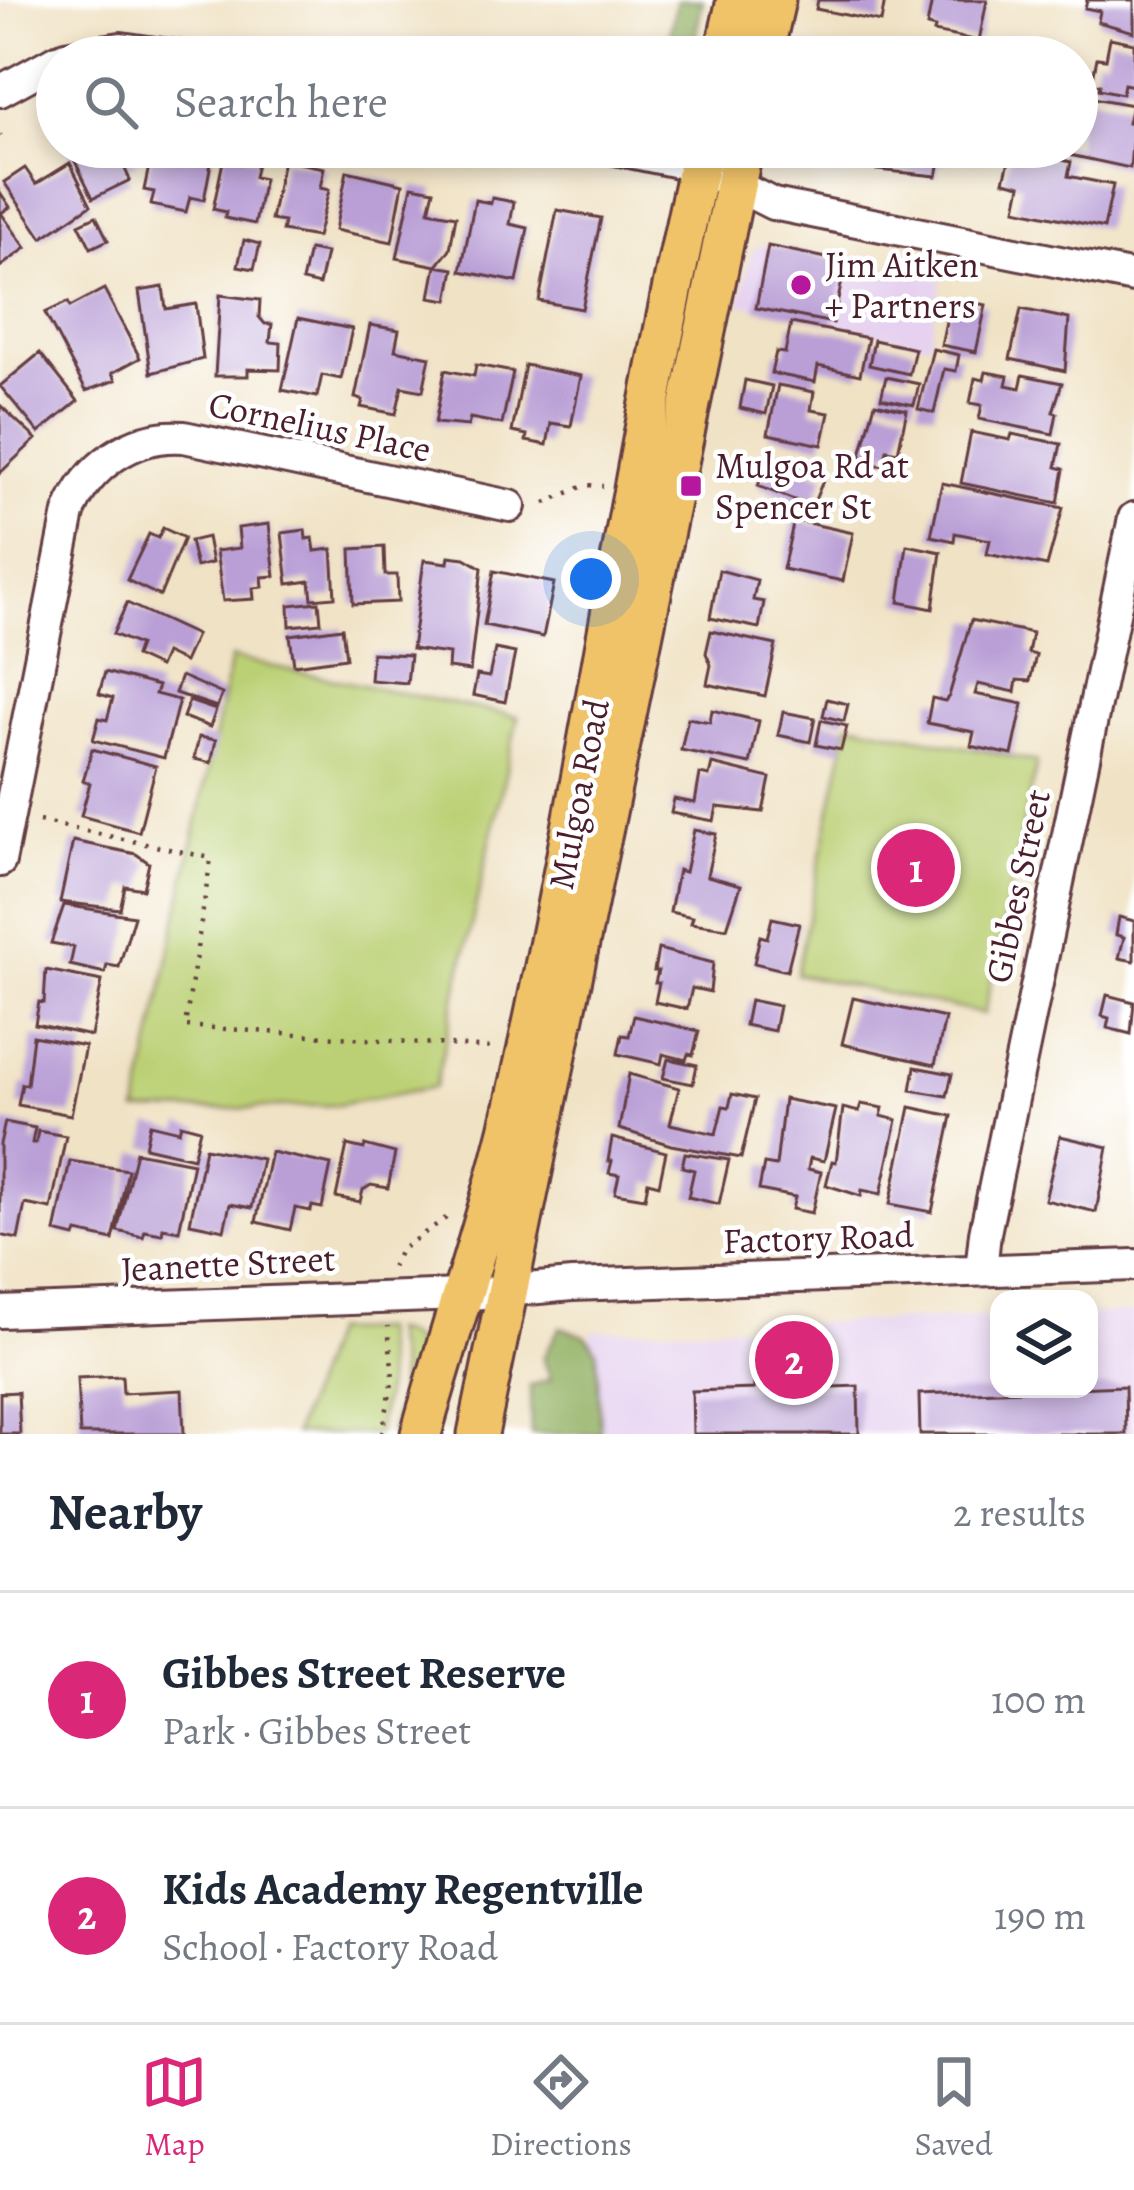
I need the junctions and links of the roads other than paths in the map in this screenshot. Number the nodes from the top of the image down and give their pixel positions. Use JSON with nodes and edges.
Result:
{"nodes":[{"id":1,"x":737,"y":0,"type":"edge"},
{"id":2,"x":775,"y":0,"type":"edge"},
{"id":3,"x":729,"y":36,"type":"edge"},
{"id":4,"x":767,"y":36,"type":"edge"},
{"id":5,"x":36,"y":72,"type":"edge"},
{"id":6,"x":0,"y":92,"type":"edge"},
{"id":7,"x":698,"y":168,"type":"edge"},
{"id":8,"x":738,"y":168,"type":"edge"},
{"id":9,"x":742,"y":168,"type":"edge"},
{"id":10,"x":1134,"y":277,"type":"edge"},
{"id":11,"x":510,"y":506,"type":"dead end"},
{"id":12,"x":1134,"y":518,"type":"edge"},
{"id":13,"x":0,"y":861,"type":"edge"},
{"id":14,"x":1134,"y":1265,"type":"edge"},
{"id":15,"x":981,"y":1270,"type":"junction"},
{"id":16,"x":506,"y":1289,"type":"junction"},
{"id":17,"x":460,"y":1294,"type":"junction"},
{"id":18,"x":0,"y":1312,"type":"edge"},
{"id":19,"x":421,"y":1434,"type":"edge"},
{"id":20,"x":478,"y":1434,"type":"edge"}],
"edges":[{"from":1,"to":3,"type":"main road"},
{"from":2,"to":4,"type":"main road"},
{"from":5,"to":6,"type":"street"},
{"from":7,"to":17,"type":"main road","name":"Mulgoa Road"},
{"from":8,"to":16,"type":"main road","name":"Mulgoa Road"},
{"from":9,"to":10,"type":"street"},
{"from":11,"to":13,"type":"street","name":"Cornelius Place"},
{"from":12,"to":15,"type":"street","name":"Gibbes Street"},
{"from":14,"to":15,"type":"street","name":"Factory Road"},
{"from":15,"to":16,"type":"street","name":"Factory Road"},
{"from":16,"to":17,"type":"street","name":"Factory Road"},
{"from":16,"to":20,"type":"main road","name":"Mulgoa Road"},
{"from":17,"to":18,"type":"street","name":"Jeanette Street"},
{"from":17,"to":19,"type":"main road","name":"Mulgoa Road"}]}
